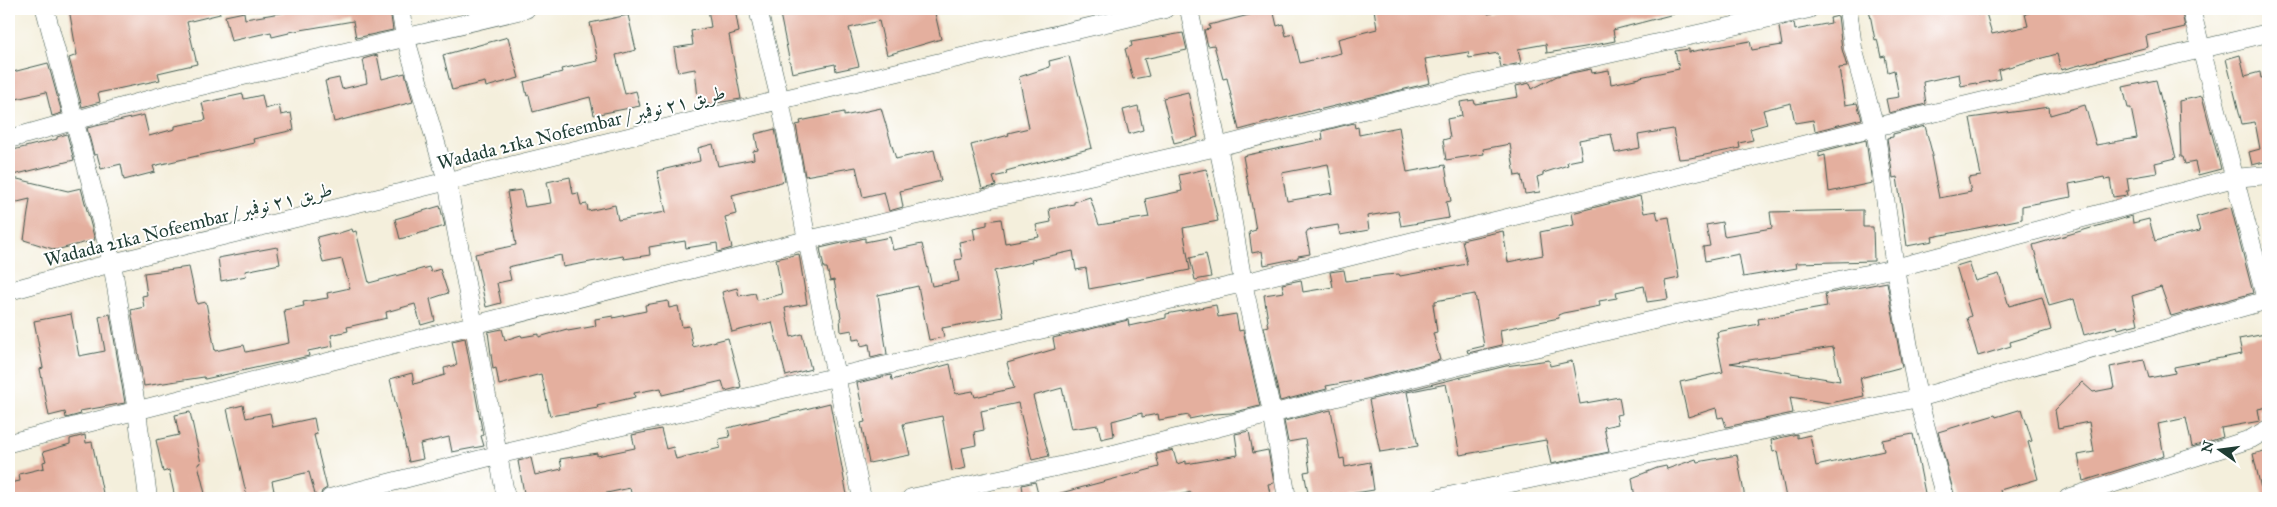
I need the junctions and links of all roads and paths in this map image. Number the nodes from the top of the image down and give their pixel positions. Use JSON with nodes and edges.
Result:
{"nodes":[{"id":1,"x":46,"y":9,"type":"edge"},
{"id":2,"x":400,"y":9,"type":"edge"},
{"id":3,"x":526,"y":9,"type":"edge"},
{"id":4,"x":758,"y":9,"type":"edge"},
{"id":5,"x":1165,"y":9,"type":"edge"},
{"id":6,"x":1189,"y":9,"type":"edge"},
{"id":7,"x":1809,"y":9,"type":"edge"},
{"id":8,"x":1848,"y":9,"type":"edge"},
{"id":9,"x":2191,"y":9,"type":"edge"},
{"id":10,"x":2268,"y":33,"type":"edge"},
{"id":11,"x":405,"y":36,"type":"junction"},
{"id":12,"x":2201,"y":48,"type":"junction"},
{"id":13,"x":780,"y":100,"type":"junction"},
{"id":14,"x":76,"y":121,"type":"junction"},
{"id":15,"x":1875,"y":127,"type":"junction"},
{"id":16,"x":9,"y":139,"type":"edge"},
{"id":17,"x":1217,"y":147,"type":"junction"},
{"id":18,"x":2268,"y":175,"type":"edge"},
{"id":19,"x":2234,"y":178,"type":"junction"},
{"id":20,"x":447,"y":182,"type":"junction"},
{"id":21,"x":807,"y":240,"type":"junction"},
{"id":22,"x":112,"y":263,"type":"junction"},
{"id":23,"x":1895,"y":268,"type":"junction"},
{"id":24,"x":1243,"y":283,"type":"junction"},
{"id":25,"x":9,"y":291,"type":"edge"},
{"id":26,"x":2267,"y":300,"type":"edge"},
{"id":27,"x":473,"y":325,"type":"junction"},
{"id":28,"x":837,"y":376,"type":"junction"},
{"id":29,"x":1918,"y":398,"type":"junction"},
{"id":30,"x":137,"y":411,"type":"junction"},
{"id":31,"x":1272,"y":412,"type":"junction"},
{"id":32,"x":2268,"y":429,"type":"edge"},
{"id":33,"x":9,"y":443,"type":"edge"},
{"id":34,"x":497,"y":455,"type":"junction"},
{"id":35,"x":148,"y":498,"type":"edge"},
{"id":36,"x":330,"y":498,"type":"edge"},
{"id":37,"x":506,"y":498,"type":"edge"},
{"id":38,"x":862,"y":498,"type":"edge"},
{"id":39,"x":911,"y":498,"type":"edge"},
{"id":40,"x":1287,"y":498,"type":"edge"},
{"id":41,"x":1438,"y":498,"type":"edge"},
{"id":42,"x":1945,"y":498,"type":"edge"},
{"id":43,"x":2068,"y":498,"type":"edge"}],
"edges":[{"from":1,"to":14,"type":"street"},
{"from":2,"to":11,"type":"street"},
{"from":3,"to":11,"type":"street"},
{"from":4,"to":13,"type":"street"},
{"from":5,"to":13,"type":"street","name":"Wadada 21ka Nofeembar / طريق ٢١ نوفمبر"},
{"from":6,"to":17,"type":"street"},
{"from":7,"to":17,"type":"street"},
{"from":8,"to":15,"type":"street"},
{"from":9,"to":12,"type":"street"},
{"from":10,"to":12,"type":"street"},
{"from":11,"to":14,"type":"street"},
{"from":11,"to":20,"type":"street"},
{"from":12,"to":15,"type":"street"},
{"from":12,"to":19,"type":"street"},
{"from":13,"to":20,"type":"street","name":"Wadada 21ka Nofeembar / طريق ٢١ نوفمبر"},
{"from":13,"to":21,"type":"street"},
{"from":14,"to":16,"type":"street"},
{"from":14,"to":22,"type":"street"},
{"from":15,"to":23,"type":"street"},
{"from":15,"to":24,"type":"street"},
{"from":17,"to":21,"type":"street"},
{"from":17,"to":24,"type":"street"},
{"from":18,"to":19,"type":"street"},
{"from":19,"to":23,"type":"street"},
{"from":19,"to":26,"type":"street"},
{"from":20,"to":22,"type":"street","name":"Wadada 21ka Nofeembar / طريق ٢١ نوفمبر"},
{"from":20,"to":27,"type":"street"},
{"from":21,"to":27,"type":"street"},
{"from":21,"to":28,"type":"street"},
{"from":22,"to":25,"type":"street","name":"Wadada 21ka Nofeembar / طريق ٢١ نوفمبر"},
{"from":22,"to":30,"type":"street"},
{"from":23,"to":29,"type":"street"},
{"from":23,"to":31,"type":"street"},
{"from":24,"to":28,"type":"street"},
{"from":24,"to":31,"type":"street"},
{"from":26,"to":29,"type":"street"},
{"from":27,"to":30,"type":"street"},
{"from":27,"to":34,"type":"street"},
{"from":28,"to":34,"type":"street"},
{"from":28,"to":38,"type":"street"},
{"from":29,"to":41,"type":"street"},
{"from":29,"to":42,"type":"street"},
{"from":30,"to":33,"type":"street"},
{"from":30,"to":35,"type":"street"},
{"from":31,"to":39,"type":"street"},
{"from":31,"to":40,"type":"street"},
{"from":32,"to":43,"type":"street"},
{"from":34,"to":36,"type":"street"},
{"from":34,"to":37,"type":"street"}]}
